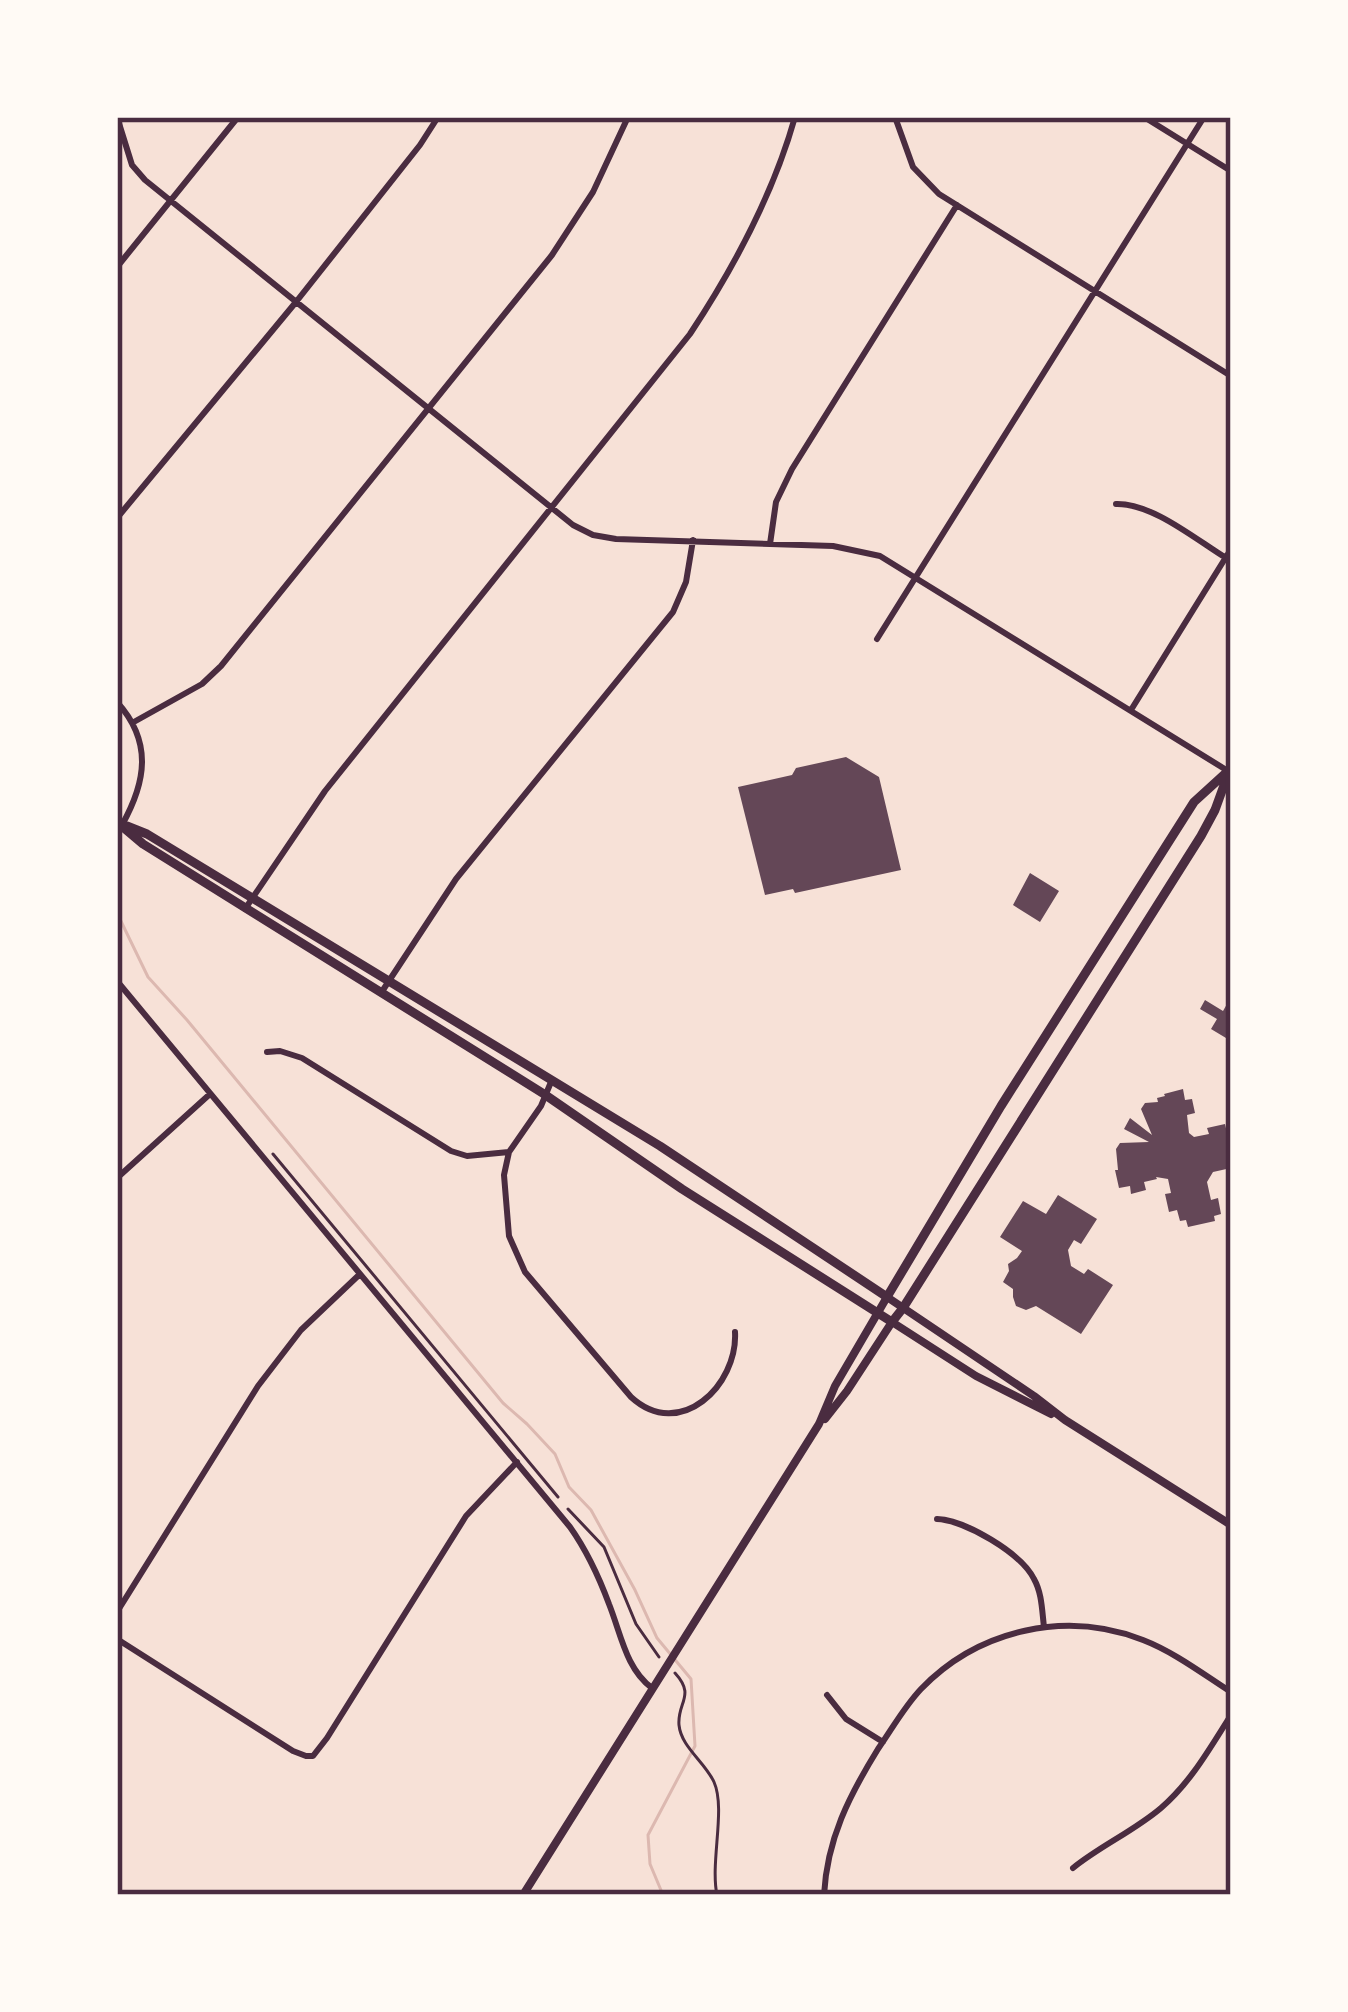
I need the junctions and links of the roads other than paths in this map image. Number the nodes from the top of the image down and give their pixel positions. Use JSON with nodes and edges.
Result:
{"nodes":[{"id":1,"x":117,"y":117,"type":"edge"},
{"id":2,"x":238,"y":117,"type":"edge"},
{"id":3,"x":438,"y":117,"type":"edge"},
{"id":4,"x":628,"y":117,"type":"edge"},
{"id":5,"x":795,"y":117,"type":"edge"},
{"id":6,"x":895,"y":117,"type":"edge"},
{"id":7,"x":1144,"y":117,"type":"edge"},
{"id":8,"x":1204,"y":117,"type":"edge"},
{"id":9,"x":1187,"y":144,"type":"junction"},
{"id":10,"x":1231,"y":171,"type":"edge"},
{"id":11,"x":171,"y":201,"type":"junction"},
{"id":12,"x":957,"y":205,"type":"junction"},
{"id":13,"x":117,"y":267,"type":"edge"},
{"id":14,"x":1095,"y":292,"type":"junction"},
{"id":15,"x":296,"y":302,"type":"junction"},
{"id":16,"x":1231,"y":376,"type":"edge"},
{"id":17,"x":429,"y":409,"type":"junction"},
{"id":18,"x":1116,"y":504,"type":"dead end"},
{"id":19,"x":552,"y":510,"type":"junction"},
{"id":20,"x":117,"y":518,"type":"edge"},
{"id":21,"x":693,"y":540,"type":"junction"},
{"id":22,"x":770,"y":544,"type":"junction"},
{"id":23,"x":1231,"y":549,"type":"edge"},
{"id":24,"x":1226,"y":558,"type":"junction"},
{"id":25,"x":917,"y":577,"type":"junction"},
{"id":26,"x":877,"y":639,"type":"dead end"},
{"id":27,"x":117,"y":702,"type":"edge"},
{"id":28,"x":1130,"y":710,"type":"junction"},
{"id":29,"x":132,"y":723,"type":"junction"},
{"id":30,"x":1229,"y":768,"type":"edge"},
{"id":31,"x":119,"y":823,"type":"edge"},
{"id":32,"x":248,"y":904,"type":"junction"},
{"id":33,"x":389,"y":980,"type":"junction"},
{"id":34,"x":117,"y":981,"type":"edge"},
{"id":35,"x":381,"y":993,"type":"junction"},
{"id":36,"x":267,"y":1052,"type":"dead end"},
{"id":37,"x":553,"y":1080,"type":"junction"},
{"id":38,"x":210,"y":1094,"type":"junction"},
{"id":39,"x":544,"y":1094,"type":"junction"},
{"id":40,"x":509,"y":1152,"type":"junction"},
{"id":41,"x":117,"y":1178,"type":"edge"},
{"id":42,"x":360,"y":1274,"type":"junction"},
{"id":43,"x":886,"y":1297,"type":"junction"},
{"id":44,"x":903,"y":1309,"type":"junction"},
{"id":45,"x":878,"y":1313,"type":"junction"},
{"id":46,"x":892,"y":1322,"type":"junction"},
{"id":47,"x":735,"y":1332,"type":"dead end"},
{"id":48,"x":1065,"y":1420,"type":"junction"},
{"id":49,"x":819,"y":1424,"type":"junction"},
{"id":50,"x":517,"y":1462,"type":"junction"},
{"id":51,"x":937,"y":1519,"type":"dead end"},
{"id":52,"x":1231,"y":1525,"type":"edge"},
{"id":53,"x":117,"y":1612,"type":"edge"},
{"id":54,"x":1044,"y":1627,"type":"junction"},
{"id":55,"x":117,"y":1639,"type":"edge"},
{"id":56,"x":652,"y":1688,"type":"junction"},
{"id":57,"x":1231,"y":1692,"type":"edge"},
{"id":58,"x":826,"y":1695,"type":"dead end"},
{"id":59,"x":1231,"y":1715,"type":"edge"},
{"id":60,"x":883,"y":1742,"type":"junction"},
{"id":61,"x":1072,"y":1868,"type":"dead end"},
{"id":62,"x":523,"y":1895,"type":"edge"},
{"id":63,"x":824,"y":1895,"type":"edge"}],
"edges":[{"from":1,"to":11,"type":"street"},
{"from":2,"to":11,"type":"street"},
{"from":3,"to":15,"type":"street"},
{"from":4,"to":17,"type":"street"},
{"from":5,"to":19,"type":"street"},
{"from":6,"to":12,"type":"street"},
{"from":7,"to":9,"type":"street"},
{"from":8,"to":9,"type":"street"},
{"from":9,"to":10,"type":"street"},
{"from":9,"to":14,"type":"street"},
{"from":11,"to":13,"type":"street"},
{"from":11,"to":15,"type":"street"},
{"from":12,"to":14,"type":"street"},
{"from":12,"to":22,"type":"street"},
{"from":14,"to":16,"type":"street"},
{"from":14,"to":25,"type":"street"},
{"from":15,"to":17,"type":"street"},
{"from":15,"to":20,"type":"street"},
{"from":17,"to":19,"type":"street"},
{"from":17,"to":29,"type":"street"},
{"from":18,"to":24,"type":"street"},
{"from":19,"to":21,"type":"street"},
{"from":19,"to":32,"type":"street"},
{"from":21,"to":22,"type":"street"},
{"from":21,"to":33,"type":"street"},
{"from":22,"to":25,"type":"street"},
{"from":23,"to":24,"type":"street"},
{"from":24,"to":28,"type":"street"},
{"from":25,"to":26,"type":"street"},
{"from":25,"to":28,"type":"street"},
{"from":27,"to":29,"type":"street"},
{"from":28,"to":30,"type":"street"},
{"from":29,"to":31,"type":"street"},
{"from":30,"to":43,"type":"main road"},
{"from":30,"to":44,"type":"main road"},
{"from":31,"to":32,"type":"main road"},
{"from":32,"to":33,"type":"main road"},
{"from":32,"to":35,"type":"main road"},
{"from":33,"to":35,"type":"street"},
{"from":33,"to":37,"type":"main road"},
{"from":34,"to":38,"type":"street"},
{"from":35,"to":39,"type":"main road"},
{"from":36,"to":40,"type":"street"},
{"from":37,"to":39,"type":"street"},
{"from":37,"to":43,"type":"main road"},
{"from":38,"to":41,"type":"street"},
{"from":38,"to":42,"type":"street"},
{"from":39,"to":40,"type":"street"},
{"from":39,"to":45,"type":"main road"},
{"from":40,"to":47,"type":"street"},
{"from":42,"to":50,"type":"street"},
{"from":42,"to":53,"type":"street"},
{"from":43,"to":44,"type":"street"},
{"from":43,"to":45,"type":"street"},
{"from":44,"to":46,"type":"main road"},
{"from":44,"to":48,"type":"street"},
{"from":45,"to":46,"type":"main road"},
{"from":45,"to":49,"type":"street"},
{"from":46,"to":48,"type":"street"},
{"from":46,"to":49,"type":"street"},
{"from":48,"to":52,"type":"street"},
{"from":49,"to":56,"type":"street"},
{"from":50,"to":55,"type":"street"},
{"from":50,"to":56,"type":"street"},
{"from":51,"to":54,"type":"street"},
{"from":54,"to":57,"type":"street"},
{"from":54,"to":60,"type":"street"},
{"from":56,"to":62,"type":"street"},
{"from":58,"to":60,"type":"street"},
{"from":59,"to":61,"type":"street"},
{"from":60,"to":63,"type":"street"}]}
